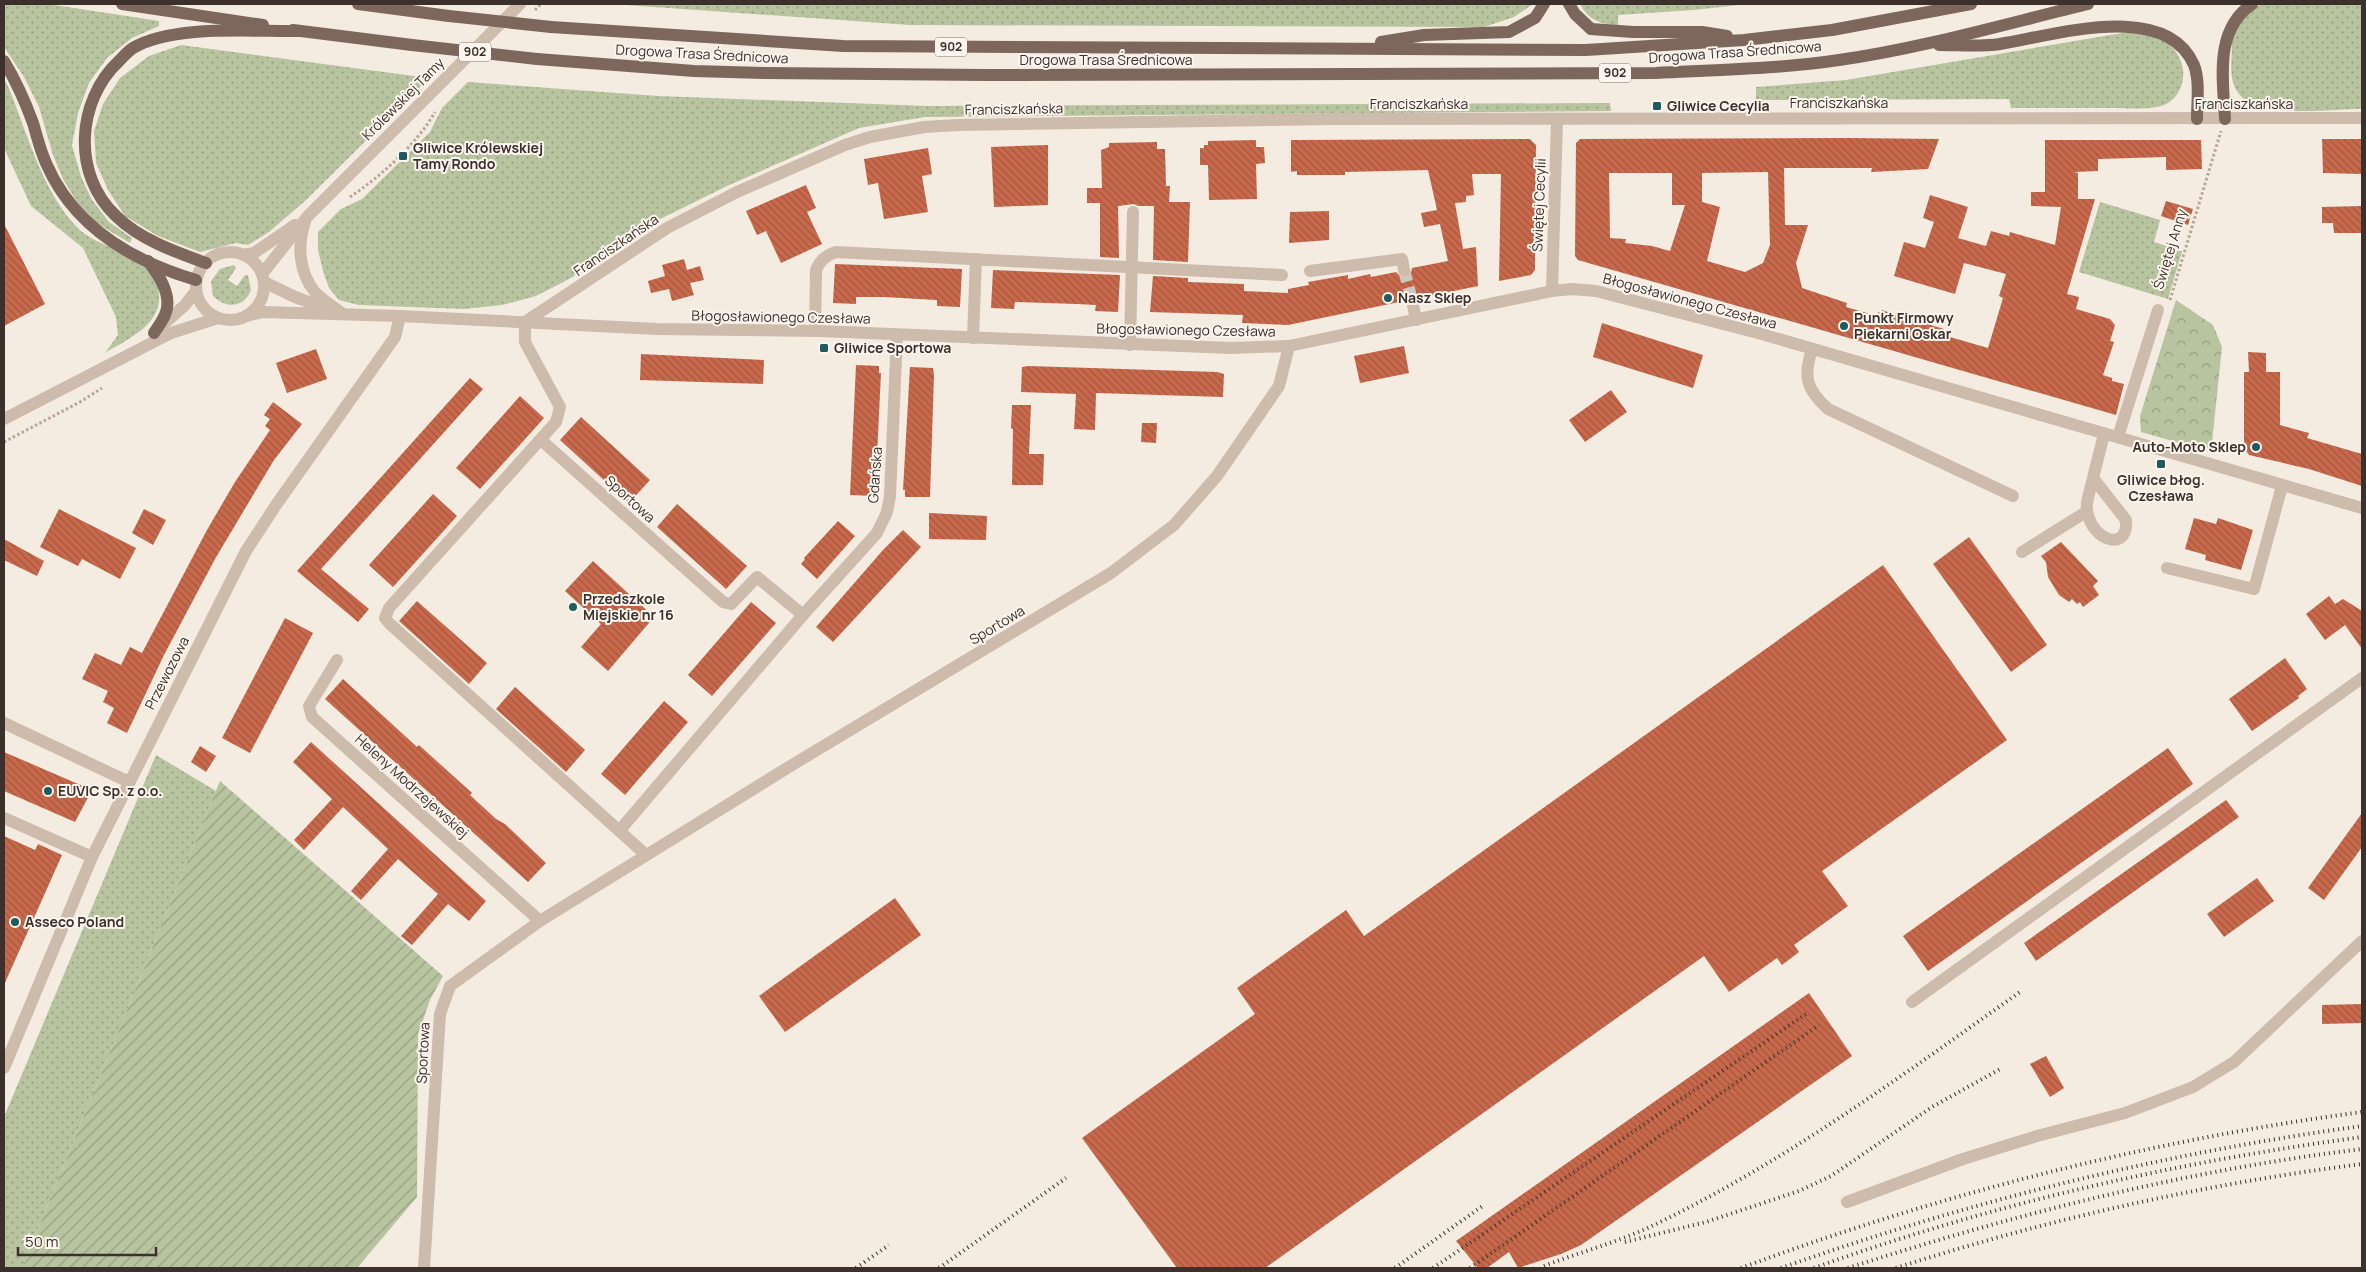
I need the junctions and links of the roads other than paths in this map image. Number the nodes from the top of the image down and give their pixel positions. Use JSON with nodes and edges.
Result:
{"nodes":[{"id":1,"x":122,"y":4,"type":"edge"},
{"id":2,"x":358,"y":4,"type":"edge"},
{"id":3,"x":520,"y":4,"type":"edge"},
{"id":4,"x":1544,"y":4,"type":"edge"},
{"id":5,"x":1569,"y":4,"type":"edge"},
{"id":6,"x":1971,"y":4,"type":"edge"},
{"id":7,"x":2088,"y":4,"type":"edge"},
{"id":8,"x":2252,"y":4,"type":"edge"},
{"id":9,"x":300,"y":31,"type":"junction"},
{"id":10,"x":1744,"y":40,"type":"junction"},
{"id":11,"x":1917,"y":45,"type":"junction"},
{"id":12,"x":1351,"y":48,"type":"junction"},
{"id":13,"x":4,"y":61,"type":"edge"},
{"id":14,"x":2362,"y":118,"type":"edge"},
{"id":15,"x":1556,"y":119,"type":"junction"},
{"id":16,"x":2198,"y":119,"type":"junction"},
{"id":17,"x":2225,"y":119,"type":"junction"},
{"id":18,"x":1133,"y":212,"type":"dead end"},
{"id":19,"x":308,"y":216,"type":"junction"},
{"id":20,"x":243,"y":255,"type":"junction"},
{"id":21,"x":976,"y":259,"type":"junction"},
{"id":22,"x":148,"y":261,"type":"junction"},
{"id":23,"x":206,"y":263,"type":"junction"},
{"id":24,"x":1132,"y":267,"type":"junction"},
{"id":25,"x":1404,"y":270,"type":"tunnel mouth"},
{"id":26,"x":1310,"y":271,"type":"dead end"},
{"id":27,"x":1282,"y":275,"type":"dead end"},
{"id":28,"x":263,"y":278,"type":"junction"},
{"id":29,"x":196,"y":286,"type":"junction"},
{"id":30,"x":1552,"y":290,"type":"junction"},
{"id":31,"x":1412,"y":300,"type":"tunnel mouth"},
{"id":32,"x":2158,"y":310,"type":"road end"},
{"id":33,"x":343,"y":314,"type":"junction"},
{"id":34,"x":246,"y":316,"type":"junction"},
{"id":35,"x":400,"y":316,"type":"junction"},
{"id":36,"x":218,"y":318,"type":"junction"},
{"id":37,"x":1416,"y":320,"type":"junction"},
{"id":38,"x":525,"y":322,"type":"junction"},
{"id":39,"x":816,"y":331,"type":"junction"},
{"id":40,"x":154,"y":333,"type":"junction"},
{"id":41,"x":897,"y":335,"type":"junction"},
{"id":42,"x":973,"y":338,"type":"junction"},
{"id":43,"x":1130,"y":345,"type":"junction"},
{"id":44,"x":1289,"y":346,"type":"junction"},
{"id":45,"x":1812,"y":349,"type":"junction"},
{"id":46,"x":113,"y":362,"type":"junction"},
{"id":47,"x":4,"y":419,"type":"edge"},
{"id":48,"x":2104,"y":434,"type":"junction"},
{"id":49,"x":2118,"y":438,"type":"junction"},
{"id":50,"x":541,"y":440,"type":"junction"},
{"id":51,"x":2093,"y":478,"type":"junction"},
{"id":52,"x":2282,"y":486,"type":"junction"},
{"id":53,"x":2013,"y":496,"type":"dead end"},
{"id":54,"x":2362,"y":508,"type":"edge"},
{"id":55,"x":2086,"y":512,"type":"junction"},
{"id":56,"x":2022,"y":552,"type":"dead end"},
{"id":57,"x":2166,"y":568,"type":"dead end"},
{"id":58,"x":803,"y":616,"type":"junction"},
{"id":59,"x":337,"y":660,"type":"dead end"},
{"id":60,"x":2362,"y":678,"type":"edge"},
{"id":61,"x":4,"y":723,"type":"edge"},
{"id":62,"x":129,"y":782,"type":"junction"},
{"id":63,"x":4,"y":818,"type":"edge"},
{"id":64,"x":620,"y":830,"type":"junction"},
{"id":65,"x":646,"y":855,"type":"junction"},
{"id":66,"x":92,"y":857,"type":"junction"},
{"id":67,"x":540,"y":921,"type":"junction"},
{"id":68,"x":2362,"y":941,"type":"edge"},
{"id":69,"x":1912,"y":1002,"type":"dead end"},
{"id":70,"x":4,"y":1068,"type":"edge"},
{"id":71,"x":1847,"y":1202,"type":"dead end"},
{"id":72,"x":424,"y":1268,"type":"edge"}],
"edges":[{"from":1,"to":9,"type":"main road","name":"Drogowa Trasa Średnicowa","number":"902"},
{"from":2,"to":12,"type":"main road","name":"Drogowa Trasa Średnicowa","number":"902","bridge":true},
{"from":3,"to":19,"type":"street","name":"Królewskiej Tamy"},
{"from":4,"to":12,"type":"main road"},
{"from":5,"to":10,"type":"main road"},
{"from":6,"to":10,"type":"main road","name":"Drogowa Trasa Średnicowa","number":"902"},
{"from":7,"to":11,"type":"main road","name":"Drogowa Trasa Średnicowa","number":"902"},
{"from":8,"to":17,"type":"main road"},
{"from":9,"to":11,"type":"main road","name":"Drogowa Trasa Średnicowa","number":"902","bridge":true},
{"from":9,"to":23,"type":"main road"},
{"from":10,"to":12,"type":"main road","name":"Drogowa Trasa Średnicowa","number":"902"},
{"from":11,"to":16,"type":"main road"},
{"from":13,"to":22,"type":"main road"},
{"from":14,"to":17,"type":"street","name":"Franciszkańska"},
{"from":15,"to":16,"type":"street","name":"Franciszkańska"},
{"from":15,"to":30,"type":"street","name":"Świętej Cecylii"},
{"from":15,"to":38,"type":"street","name":"Franciszkańska"},
{"from":16,"to":17,"type":"street","name":"Franciszkańska"},
{"from":18,"to":24,"type":"street"},
{"from":19,"to":20,"type":"street","name":"Królewskiej Tamy"},
{"from":19,"to":28,"type":"street","name":"Królewskiej Tamy"},
{"from":19,"to":33,"type":"street"},
{"from":20,"to":23,"type":"street"},
{"from":20,"to":28,"type":"street"},
{"from":21,"to":24,"type":"street"},
{"from":21,"to":39,"type":"street"},
{"from":21,"to":42,"type":"street"},
{"from":22,"to":29,"type":"main road"},
{"from":22,"to":40,"type":"main road"},
{"from":23,"to":29,"type":"street"},
{"from":24,"to":27,"type":"street"},
{"from":24,"to":43,"type":"street"},
{"from":25,"to":26,"type":"street"},
{"from":28,"to":33,"type":"street"},
{"from":28,"to":34,"type":"street"},
{"from":29,"to":36,"type":"street"},
{"from":29,"to":40,"type":"street"},
{"from":30,"to":37,"type":"street","name":"Błogosławionego Czesława"},
{"from":30,"to":45,"type":"street","name":"Błogosławionego Czesława"},
{"from":31,"to":37,"type":"street"},
{"from":32,"to":49,"type":"street","name":"Świętej Anny"},
{"from":33,"to":34,"type":"street"},
{"from":33,"to":35,"type":"street","name":"Błogosławionego Czesława"},
{"from":34,"to":36,"type":"street"},
{"from":35,"to":38,"type":"street","name":"Błogosławionego Czesława"},
{"from":35,"to":62,"type":"street","name":"Przewozowa"},
{"from":36,"to":46,"type":"street"},
{"from":37,"to":44,"type":"street","name":"Błogosławionego Czesława"},
{"from":38,"to":39,"type":"street","name":"Błogosławionego Czesława"},
{"from":38,"to":50,"type":"street"},
{"from":39,"to":41,"type":"street","name":"Błogosławionego Czesława"},
{"from":40,"to":46,"type":"street"},
{"from":41,"to":42,"type":"street","name":"Błogosławionego Czesława"},
{"from":41,"to":58,"type":"street","name":"Gdańska"},
{"from":42,"to":43,"type":"street","name":"Błogosławionego Czesława"},
{"from":43,"to":44,"type":"street","name":"Błogosławionego Czesława"},
{"from":44,"to":65,"type":"street","name":"Sportowa"},
{"from":45,"to":48,"type":"street","name":"Błogosławionego Czesława"},
{"from":45,"to":53,"type":"street"},
{"from":46,"to":47,"type":"street"},
{"from":48,"to":49,"type":"street","name":"Błogosławionego Czesława"},
{"from":48,"to":51,"type":"street"},
{"from":49,"to":52,"type":"street","name":"Błogosławionego Czesława"},
{"from":50,"to":58,"type":"street","name":"Sportowa"},
{"from":50,"to":64,"type":"street"},
{"from":51,"to":55,"type":"street"},
{"from":51,"to":55,"type":"street"},
{"from":52,"to":54,"type":"street","name":"Błogosławionego Czesława"},
{"from":52,"to":57,"type":"street"},
{"from":55,"to":56,"type":"street"},
{"from":58,"to":64,"type":"street"},
{"from":59,"to":67,"type":"street","name":"Heleny Modrzejewskiej"},
{"from":60,"to":69,"type":"street"},
{"from":61,"to":62,"type":"street"},
{"from":62,"to":66,"type":"street","name":"Przewozowa"},
{"from":63,"to":66,"type":"street"},
{"from":64,"to":65,"type":"street"},
{"from":65,"to":67,"type":"street","name":"Sportowa"},
{"from":66,"to":70,"type":"street","name":"Przewozowa"},
{"from":67,"to":72,"type":"street","name":"Sportowa"},
{"from":68,"to":71,"type":"street"}]}
